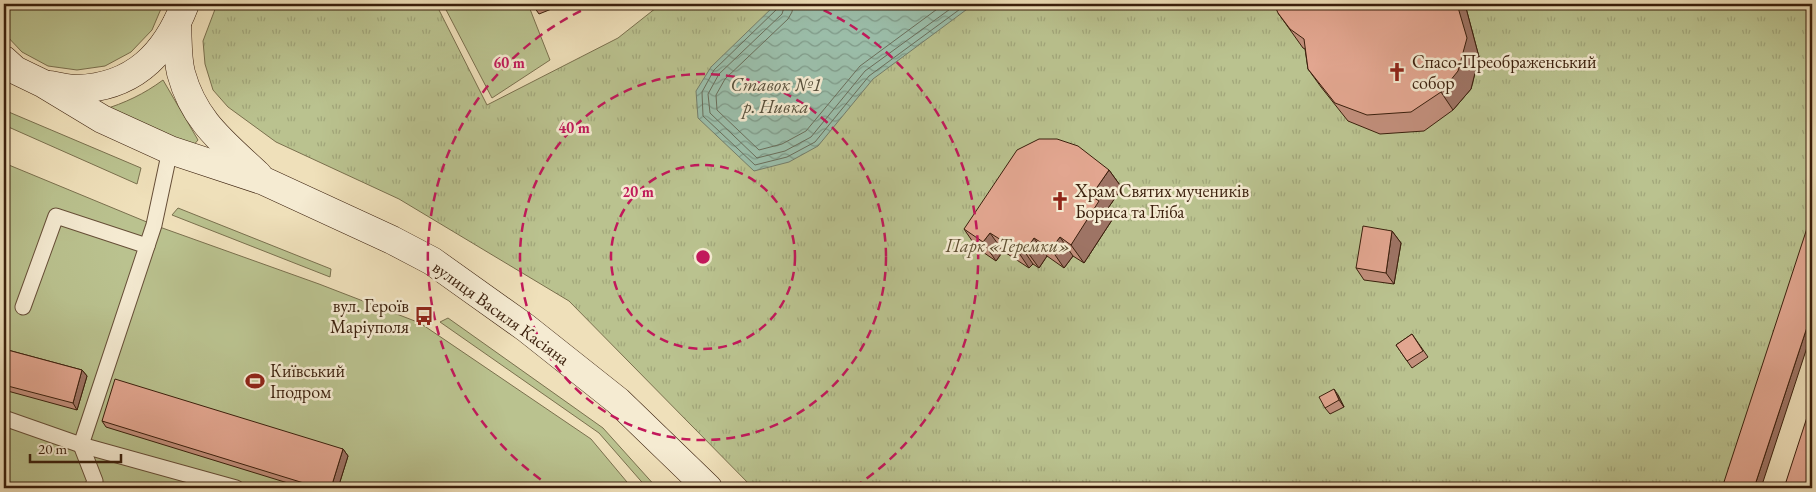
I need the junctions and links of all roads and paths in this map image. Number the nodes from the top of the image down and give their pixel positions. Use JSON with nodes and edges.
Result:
{"nodes":[{"id":1,"x":181,"y":13,"type":"edge"},
{"id":2,"x":8,"y":65,"type":"edge"},
{"id":3,"x":44,"y":84,"type":"junction"},
{"id":4,"x":170,"y":150,"type":"junction"},
{"id":5,"x":264,"y":181,"type":"junction"},
{"id":6,"x":146,"y":246,"type":"junction"},
{"id":7,"x":23,"y":307,"type":"dead end"},
{"id":8,"x":4,"y":418,"type":"edge"},
{"id":9,"x":81,"y":445,"type":"junction"},
{"id":10,"x":92,"y":488,"type":"edge"},
{"id":11,"x":236,"y":488,"type":"edge"},
{"id":12,"x":708,"y":488,"type":"edge"}],
"edges":[{"from":1,"to":3,"type":"street","name":"вулиця Василя Касіяна"},
{"from":1,"to":5,"type":"street","name":"вулиця Василя Касіяна"},
{"from":2,"to":3,"type":"street","name":"вулиця Василя Касіяна"},
{"from":3,"to":4,"type":"street","name":"вулиця Василя Касіяна"},
{"from":4,"to":5,"type":"street","name":"вулиця Василя Касіяна"},
{"from":4,"to":6,"type":"lane"},
{"from":5,"to":12,"type":"street","name":"вулиця Василя Касіяна"},
{"from":6,"to":7,"type":"lane"},
{"from":6,"to":9,"type":"lane"},
{"from":8,"to":9,"type":"lane"},
{"from":9,"to":10,"type":"lane"},
{"from":9,"to":11,"type":"lane"}]}
